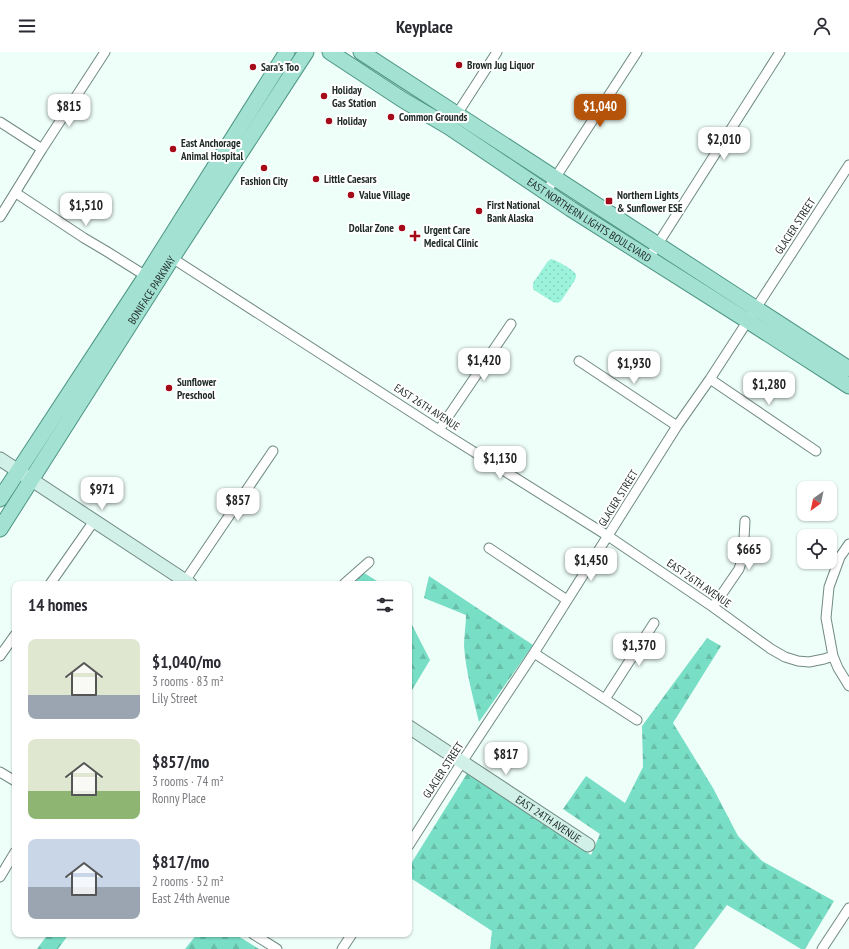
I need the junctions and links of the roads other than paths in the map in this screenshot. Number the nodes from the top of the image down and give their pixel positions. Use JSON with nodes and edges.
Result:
{"nodes":[{"id":1,"x":105,"y":52,"type":"edge"},
{"id":2,"x":287,"y":52,"type":"edge"},
{"id":3,"x":306,"y":52,"type":"edge"},
{"id":4,"x":330,"y":52,"type":"edge"},
{"id":5,"x":361,"y":52,"type":"edge"},
{"id":6,"x":497,"y":52,"type":"edge"},
{"id":7,"x":638,"y":52,"type":"edge"},
{"id":8,"x":780,"y":52,"type":"edge"},
{"id":9,"x":457,"y":114,"type":"junction"},
{"id":10,"x":0,"y":122,"type":"edge"},
{"id":11,"x":449,"y":127,"type":"junction"},
{"id":12,"x":487,"y":133,"type":"junction"},
{"id":13,"x":42,"y":148,"type":"junction"},
{"id":14,"x":849,"y":165,"type":"edge"},
{"id":15,"x":555,"y":178,"type":"junction"},
{"id":16,"x":546,"y":192,"type":"junction"},
{"id":17,"x":16,"y":193,"type":"junction"},
{"id":18,"x":0,"y":217,"type":"edge"},
{"id":19,"x":657,"y":245,"type":"junction"},
{"id":20,"x":172,"y":258,"type":"junction"},
{"id":21,"x":649,"y":258,"type":"junction"},
{"id":22,"x":146,"y":276,"type":"junction"},
{"id":23,"x":752,"y":315,"type":"junction"},
{"id":24,"x":511,"y":324,"type":"dead end"},
{"id":25,"x":579,"y":361,"type":"dead end"},
{"id":26,"x":849,"y":369,"type":"edge"},
{"id":27,"x":710,"y":379,"type":"junction"},
{"id":28,"x":849,"y":386,"type":"edge"},
{"id":29,"x":677,"y":426,"type":"junction"},
{"id":30,"x":439,"y":430,"type":"junction"},
{"id":31,"x":816,"y":450,"type":"dead end"},
{"id":32,"x":273,"y":451,"type":"dead end"},
{"id":33,"x":0,"y":460,"type":"edge"},
{"id":34,"x":18,"y":471,"type":"junction"},
{"id":35,"x":31,"y":480,"type":"junction"},
{"id":36,"x":0,"y":499,"type":"edge"},
{"id":37,"x":94,"y":521,"type":"junction"},
{"id":38,"x":745,"y":521,"type":"dead end"},
{"id":39,"x":0,"y":529,"type":"edge"},
{"id":40,"x":608,"y":536,"type":"junction"},
{"id":41,"x":849,"y":544,"type":"edge"},
{"id":42,"x":489,"y":548,"type":"dead end"},
{"id":43,"x":369,"y":562,"type":"dead end"},
{"id":44,"x":52,"y":581,"type":"edge"},
{"id":45,"x":186,"y":581,"type":"edge"},
{"id":46,"x":189,"y":581,"type":"edge"},
{"id":47,"x":347,"y":581,"type":"edge"},
{"id":48,"x":567,"y":600,"type":"junction"},
{"id":49,"x":713,"y":607,"type":"junction"},
{"id":50,"x":654,"y":623,"type":"dead end"},
{"id":51,"x":12,"y":639,"type":"edge"},
{"id":52,"x":534,"y":653,"type":"junction"},
{"id":53,"x":0,"y":656,"type":"edge"},
{"id":54,"x":833,"y":656,"type":"junction"},
{"id":55,"x":849,"y":686,"type":"edge"},
{"id":56,"x":606,"y":699,"type":"junction"},
{"id":57,"x":637,"y":720,"type":"dead end"},
{"id":58,"x":412,"y":729,"type":"edge"},
{"id":59,"x":462,"y":762,"type":"junction"},
{"id":60,"x":0,"y":772,"type":"edge"},
{"id":61,"x":12,"y":779,"type":"edge"},
{"id":62,"x":412,"y":833,"type":"edge"},
{"id":63,"x":588,"y":845,"type":"dead end"},
{"id":64,"x":12,"y":857,"type":"edge"},
{"id":65,"x":0,"y":877,"type":"edge"},
{"id":66,"x":849,"y":908,"type":"edge"},
{"id":67,"x":258,"y":937,"type":"edge"},
{"id":68,"x":350,"y":937,"type":"edge"},
{"id":69,"x":276,"y":949,"type":"edge"},
{"id":70,"x":342,"y":949,"type":"edge"},
{"id":71,"x":822,"y":949,"type":"edge"}],
"edges":[{"from":1,"to":13,"type":"street"},
{"from":2,"to":22,"type":"main road","name":"BONIFACE PARKWAY"},
{"from":3,"to":20,"type":"main road","name":"BONIFACE PARKWAY"},
{"from":4,"to":11,"type":"main road","name":"EAST NORTHERN LIGHTS BOULEVARD"},
{"from":5,"to":9,"type":"main road","name":"EAST NORTHERN LIGHTS BOULEVARD"},
{"from":6,"to":9,"type":"street"},
{"from":7,"to":15,"type":"street"},
{"from":8,"to":19,"type":"street"},
{"from":9,"to":12,"type":"main road","name":"EAST NORTHERN LIGHTS BOULEVARD"},
{"from":10,"to":13,"type":"street"},
{"from":11,"to":12,"type":"main road"},
{"from":11,"to":16,"type":"main road","name":"EAST NORTHERN LIGHTS BOULEVARD"},
{"from":12,"to":15,"type":"main road","name":"EAST NORTHERN LIGHTS BOULEVARD"},
{"from":13,"to":17,"type":"street"},
{"from":14,"to":23,"type":"street","name":"GLACIER STREET"},
{"from":15,"to":16,"type":"street"},
{"from":15,"to":19,"type":"main road","name":"EAST NORTHERN LIGHTS BOULEVARD"},
{"from":16,"to":21,"type":"main road","name":"EAST NORTHERN LIGHTS BOULEVARD"},
{"from":17,"to":18,"type":"street"},
{"from":17,"to":22,"type":"street"},
{"from":19,"to":21,"type":"street"},
{"from":19,"to":23,"type":"main road","name":"EAST NORTHERN LIGHTS BOULEVARD"},
{"from":20,"to":30,"type":"street","name":"EAST 26TH AVENUE"},
{"from":20,"to":35,"type":"main road","name":"BONIFACE PARKWAY"},
{"from":21,"to":23,"type":"main road","name":"EAST NORTHERN LIGHTS BOULEVARD"},
{"from":22,"to":34,"type":"main road","name":"BONIFACE PARKWAY"},
{"from":23,"to":26,"type":"main road","name":"EAST NORTHERN LIGHTS BOULEVARD"},
{"from":23,"to":27,"type":"street","name":"GLACIER STREET"},
{"from":23,"to":28,"type":"main road","name":"EAST NORTHERN LIGHTS BOULEVARD"},
{"from":24,"to":30,"type":"street"},
{"from":25,"to":29,"type":"street"},
{"from":27,"to":29,"type":"street","name":"GLACIER STREET"},
{"from":27,"to":31,"type":"street"},
{"from":29,"to":40,"type":"street","name":"GLACIER STREET"},
{"from":30,"to":40,"type":"street","name":"EAST 26TH AVENUE"},
{"from":32,"to":46,"type":"street"},
{"from":33,"to":34,"type":"street"},
{"from":34,"to":35,"type":"street"},
{"from":34,"to":36,"type":"main road","name":"BONIFACE PARKWAY"},
{"from":35,"to":37,"type":"street"},
{"from":35,"to":39,"type":"main road","name":"BONIFACE PARKWAY"},
{"from":37,"to":44,"type":"street"},
{"from":37,"to":45,"type":"street"},
{"from":38,"to":49,"type":"street"},
{"from":40,"to":48,"type":"street","name":"GLACIER STREET"},
{"from":40,"to":49,"type":"street","name":"EAST 26TH AVENUE"},
{"from":41,"to":54,"type":"street"},
{"from":42,"to":48,"type":"street"},
{"from":43,"to":47,"type":"street"},
{"from":48,"to":52,"type":"street","name":"GLACIER STREET"},
{"from":49,"to":54,"type":"street","name":"EAST 26TH AVENUE"},
{"from":50,"to":56,"type":"street"},
{"from":51,"to":53,"type":"street"},
{"from":52,"to":56,"type":"street"},
{"from":52,"to":59,"type":"street","name":"GLACIER STREET"},
{"from":54,"to":55,"type":"street"},
{"from":56,"to":57,"type":"street"},
{"from":58,"to":59,"type":"street","name":"EAST 24TH AVENUE"},
{"from":59,"to":62,"type":"street","name":"GLACIER STREET"},
{"from":59,"to":63,"type":"street","name":"EAST 24TH AVENUE"},
{"from":60,"to":61,"type":"street"},
{"from":64,"to":65,"type":"street"},
{"from":66,"to":71,"type":"street"},
{"from":67,"to":69,"type":"street"},
{"from":68,"to":70,"type":"street"}]}
